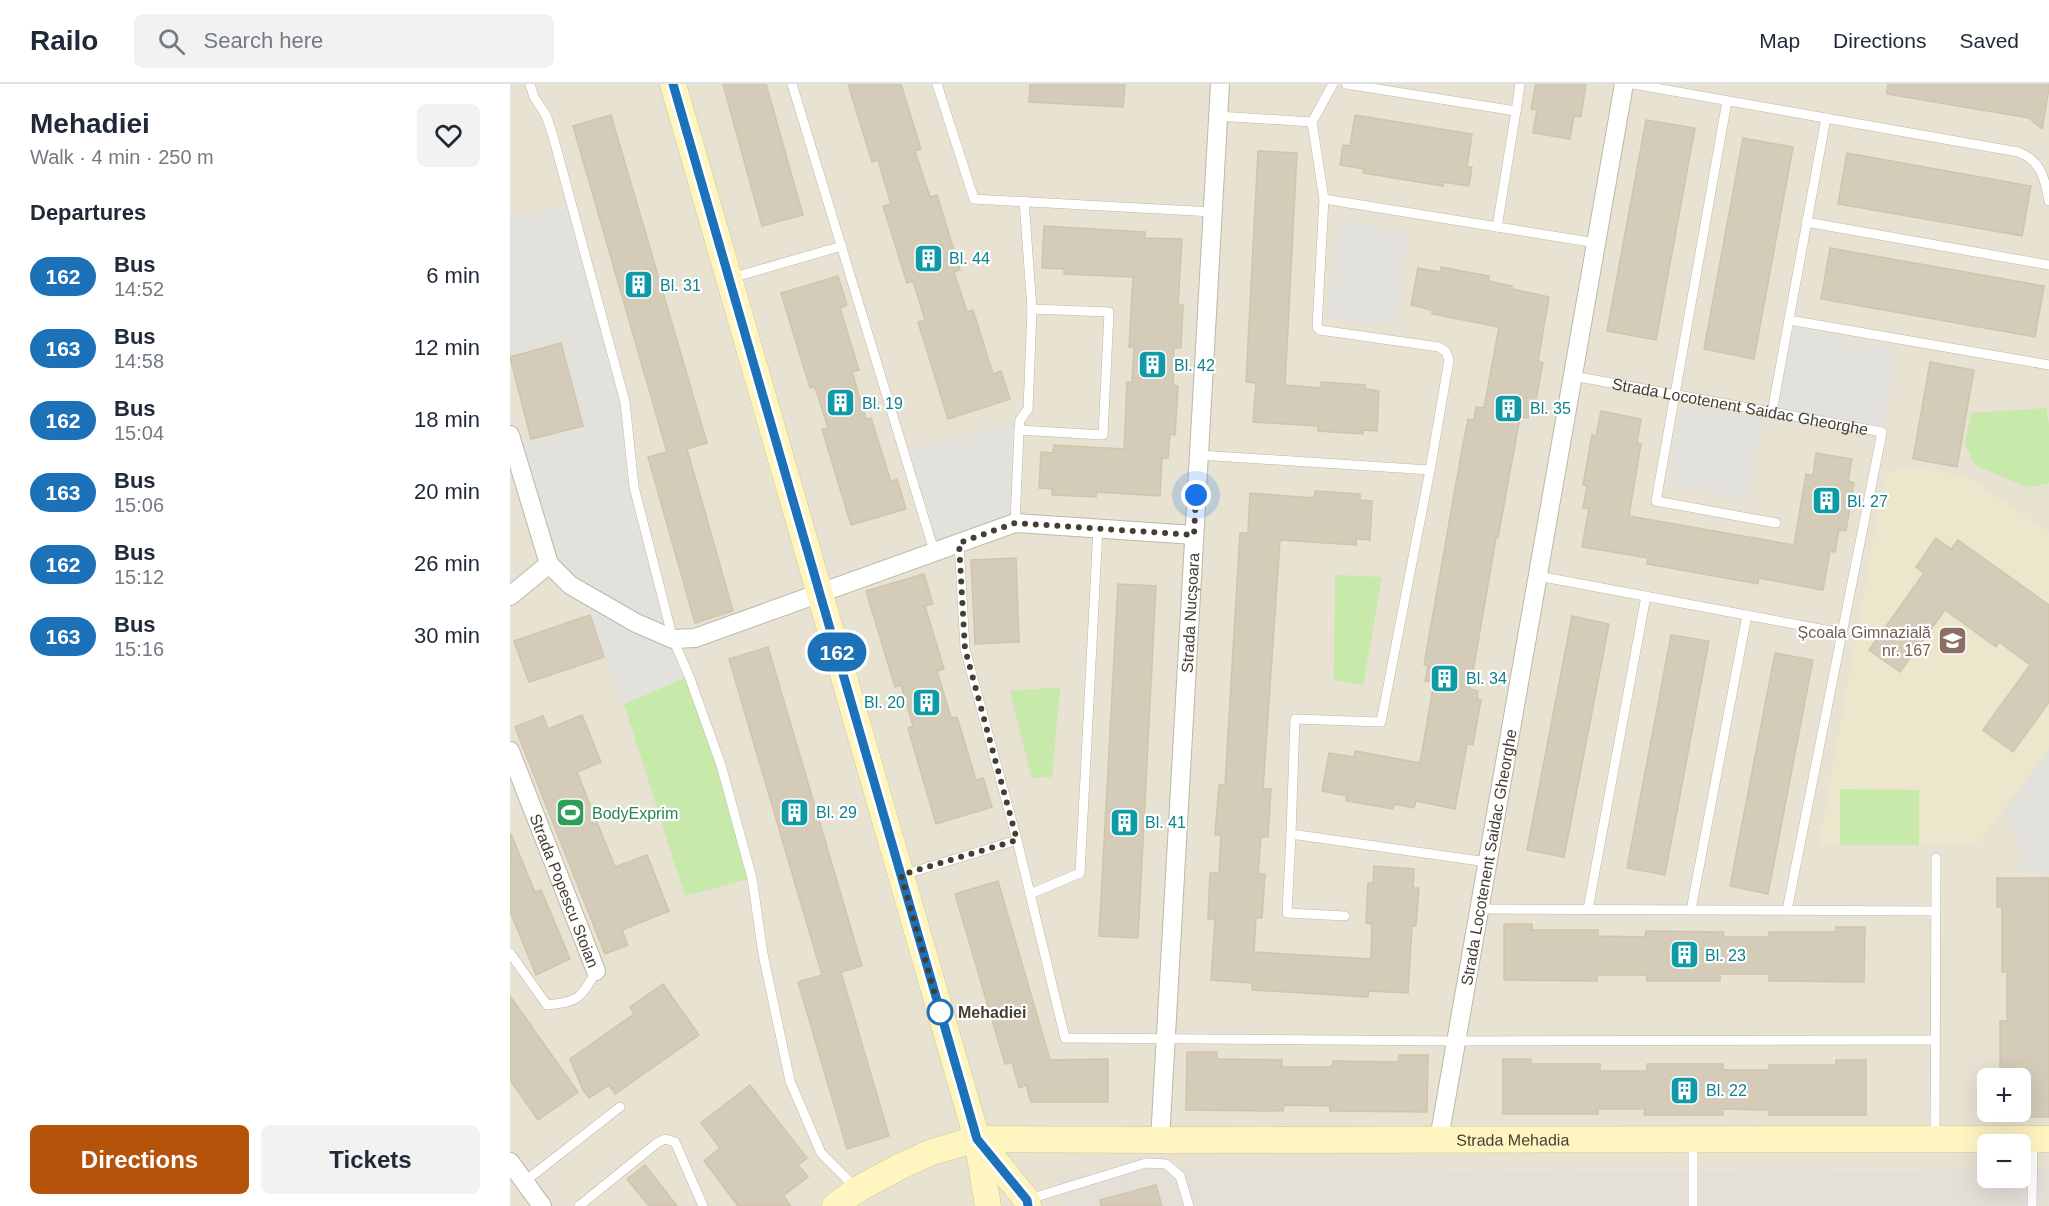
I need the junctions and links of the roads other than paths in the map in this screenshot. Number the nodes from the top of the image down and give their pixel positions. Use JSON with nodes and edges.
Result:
{"nodes":[{"id":1,"x":530,"y":84,"type":"edge"},
{"id":2,"x":673,"y":84,"type":"edge"},
{"id":3,"x":792,"y":84,"type":"edge"},
{"id":4,"x":937,"y":84,"type":"edge"},
{"id":5,"x":1220,"y":84,"type":"edge"},
{"id":6,"x":1333,"y":84,"type":"edge"},
{"id":7,"x":1346,"y":84,"type":"edge"},
{"id":8,"x":1520,"y":84,"type":"edge"},
{"id":9,"x":1624,"y":84,"type":"edge"},
{"id":10,"x":1633,"y":84,"type":"edge"},
{"id":11,"x":1727,"y":100,"type":"junction"},
{"id":12,"x":1516,"y":111,"type":"junction"},
{"id":13,"x":1218,"y":116,"type":"junction"},
{"id":14,"x":1826,"y":118,"type":"junction"},
{"id":15,"x":1312,"y":122,"type":"junction"},
{"id":16,"x":1324,"y":199,"type":"junction"},
{"id":17,"x":1024,"y":201,"type":"junction"},
{"id":18,"x":2049,"y":201,"type":"edge"},
{"id":19,"x":1213,"y":212,"type":"junction"},
{"id":20,"x":1806,"y":222,"type":"junction"},
{"id":21,"x":1497,"y":227,"type":"junction"},
{"id":22,"x":1596,"y":243,"type":"junction"},
{"id":23,"x":842,"y":246,"type":"junction"},
{"id":24,"x":2049,"y":265,"type":"edge"},
{"id":25,"x":729,"y":279,"type":"junction"},
{"id":26,"x":1032,"y":309,"type":"junction"},
{"id":27,"x":1789,"y":320,"type":"junction"},
{"id":28,"x":2049,"y":365,"type":"edge"},
{"id":29,"x":1573,"y":376,"type":"junction"},
{"id":30,"x":1675,"y":395,"type":"junction"},
{"id":31,"x":1772,"y":412,"type":"junction"},
{"id":32,"x":1019,"y":430,"type":"junction"},
{"id":33,"x":510,"y":435,"type":"edge"},
{"id":34,"x":1199,"y":455,"type":"junction"},
{"id":35,"x":1430,"y":470,"type":"junction"},
{"id":36,"x":1015,"y":523,"type":"junction"},
{"id":37,"x":1776,"y":523,"type":"dead end"},
{"id":38,"x":1098,"y":528,"type":"junction"},
{"id":39,"x":1194,"y":535,"type":"junction"},
{"id":40,"x":959,"y":543,"type":"junction"},
{"id":41,"x":934,"y":551,"type":"junction"},
{"id":42,"x":549,"y":564,"type":"junction"},
{"id":43,"x":1538,"y":576,"type":"junction"},
{"id":44,"x":819,"y":592,"type":"junction"},
{"id":45,"x":510,"y":596,"type":"edge"},
{"id":46,"x":1646,"y":596,"type":"junction"},
{"id":47,"x":1747,"y":615,"type":"junction"},
{"id":48,"x":1842,"y":633,"type":"junction"},
{"id":49,"x":673,"y":639,"type":"junction"},
{"id":50,"x":510,"y":751,"type":"edge"},
{"id":51,"x":1291,"y":834,"type":"junction"},
{"id":52,"x":1017,"y":840,"type":"junction"},
{"id":53,"x":1936,"y":858,"type":"dead end"},
{"id":54,"x":1487,"y":862,"type":"junction"},
{"id":55,"x":901,"y":875,"type":"junction"},
{"id":56,"x":1030,"y":894,"type":"junction"},
{"id":57,"x":1479,"y":909,"type":"junction"},
{"id":58,"x":1588,"y":909,"type":"junction"},
{"id":59,"x":1691,"y":910,"type":"junction"},
{"id":60,"x":1787,"y":910,"type":"junction"},
{"id":61,"x":1936,"y":911,"type":"junction"},
{"id":62,"x":1345,"y":916,"type":"dead end"},
{"id":63,"x":510,"y":953,"type":"edge"},
{"id":64,"x":596,"y":971,"type":"joint"},
{"id":65,"x":1165,"y":1039,"type":"junction"},
{"id":66,"x":1935,"y":1040,"type":"junction"},
{"id":67,"x":1456,"y":1041,"type":"junction"},
{"id":68,"x":620,"y":1107,"type":"dead end"},
{"id":69,"x":977,"y":1139,"type":"junction"},
{"id":70,"x":1438,"y":1139,"type":"junction"},
{"id":71,"x":1693,"y":1139,"type":"junction"},
{"id":72,"x":1935,"y":1139,"type":"junction"},
{"id":73,"x":2041,"y":1139,"type":"edge"},
{"id":74,"x":1160,"y":1140,"type":"junction"},
{"id":75,"x":510,"y":1162,"type":"edge"},
{"id":76,"x":524,"y":1182,"type":"junction"},
{"id":77,"x":858,"y":1189,"type":"junction"},
{"id":78,"x":1027,"y":1203,"type":"edge"},
{"id":79,"x":542,"y":1206,"type":"edge"},
{"id":80,"x":579,"y":1206,"type":"edge"},
{"id":81,"x":704,"y":1206,"type":"edge"},
{"id":82,"x":835,"y":1206,"type":"edge"},
{"id":83,"x":988,"y":1206,"type":"edge"},
{"id":84,"x":1189,"y":1206,"type":"edge"},
{"id":85,"x":1694,"y":1206,"type":"edge"},
{"id":86,"x":2032,"y":1206,"type":"edge"}],
"edges":[{"from":1,"to":49,"type":"lane"},
{"from":2,"to":25,"type":"street"},
{"from":3,"to":23,"type":"lane"},
{"from":4,"to":17,"type":"lane"},
{"from":5,"to":13,"type":"street","name":"Strada Nucșoara"},
{"from":6,"to":15,"type":"lane"},
{"from":7,"to":12,"type":"lane"},
{"from":8,"to":12,"type":"lane"},
{"from":9,"to":22,"type":"street","name":"Strada Locotenent Saidac Gheorghe"},
{"from":10,"to":11,"type":"lane"},
{"from":11,"to":14,"type":"lane"},
{"from":11,"to":30,"type":"lane"},
{"from":12,"to":21,"type":"lane"},
{"from":13,"to":15,"type":"lane"},
{"from":13,"to":19,"type":"street","name":"Strada Nucșoara"},
{"from":14,"to":18,"type":"lane"},
{"from":14,"to":20,"type":"lane"},
{"from":15,"to":16,"type":"lane"},
{"from":16,"to":21,"type":"lane"},
{"from":16,"to":35,"type":"lane"},
{"from":17,"to":19,"type":"lane"},
{"from":17,"to":26,"type":"lane"},
{"from":19,"to":34,"type":"street","name":"Strada Nucșoara"},
{"from":20,"to":24,"type":"lane"},
{"from":20,"to":27,"type":"lane"},
{"from":21,"to":22,"type":"lane"},
{"from":22,"to":29,"type":"street","name":"Strada Locotenent Saidac Gheorghe"},
{"from":23,"to":25,"type":"lane"},
{"from":23,"to":41,"type":"lane"},
{"from":25,"to":44,"type":"street"},
{"from":26,"to":32,"type":"lane"},
{"from":26,"to":32,"type":"lane"},
{"from":27,"to":28,"type":"lane"},
{"from":27,"to":31,"type":"lane"},
{"from":29,"to":30,"type":"lane","name":"Strada Locotenent Saidac Gheorghe"},
{"from":29,"to":43,"type":"street","name":"Strada Locotenent Saidac Gheorghe"},
{"from":30,"to":31,"type":"lane","name":"Strada Locotenent Saidac Gheorghe"},
{"from":30,"to":37,"type":"lane"},
{"from":31,"to":48,"type":"lane","name":"Strada Locotenent Saidac Gheorghe"},
{"from":32,"to":36,"type":"lane"},
{"from":33,"to":42,"type":"street"},
{"from":34,"to":35,"type":"lane"},
{"from":34,"to":39,"type":"street","name":"Strada Nucșoara"},
{"from":35,"to":51,"type":"lane"},
{"from":36,"to":38,"type":"street"},
{"from":36,"to":40,"type":"street"},
{"from":38,"to":39,"type":"street"},
{"from":38,"to":56,"type":"lane"},
{"from":39,"to":65,"type":"street","name":"Strada Nucșoara"},
{"from":40,"to":41,"type":"street"},
{"from":40,"to":52,"type":"lane"},
{"from":41,"to":44,"type":"street"},
{"from":42,"to":45,"type":"street"},
{"from":42,"to":49,"type":"street"},
{"from":43,"to":46,"type":"lane"},
{"from":43,"to":54,"type":"street","name":"Strada Locotenent Saidac Gheorghe"},
{"from":44,"to":49,"type":"street"},
{"from":44,"to":55,"type":"street"},
{"from":46,"to":47,"type":"lane"},
{"from":46,"to":58,"type":"lane"},
{"from":47,"to":48,"type":"lane"},
{"from":47,"to":59,"type":"lane"},
{"from":48,"to":60,"type":"lane","name":"Strada Locotenent Saidac Gheorghe"},
{"from":49,"to":77,"type":"lane"},
{"from":50,"to":64,"type":"street","name":"Strada Popescu Stoian"},
{"from":51,"to":54,"type":"lane"},
{"from":51,"to":62,"type":"lane"},
{"from":52,"to":55,"type":"lane"},
{"from":52,"to":56,"type":"lane"},
{"from":53,"to":61,"type":"lane"},
{"from":54,"to":57,"type":"street","name":"Strada Locotenent Saidac Gheorghe"},
{"from":55,"to":69,"type":"street"},
{"from":56,"to":65,"type":"lane"},
{"from":57,"to":58,"type":"lane"},
{"from":57,"to":67,"type":"street","name":"Strada Locotenent Saidac Gheorghe"},
{"from":58,"to":59,"type":"lane"},
{"from":59,"to":60,"type":"lane"},
{"from":60,"to":61,"type":"lane"},
{"from":61,"to":66,"type":"lane"},
{"from":63,"to":64,"type":"lane","name":"Strada Popescu Stoian"},
{"from":65,"to":67,"type":"lane"},
{"from":65,"to":74,"type":"street","name":"Strada Nucșoara"},
{"from":66,"to":67,"type":"lane"},
{"from":66,"to":72,"type":"lane"},
{"from":67,"to":70,"type":"street","name":"Strada Locotenent Saidac Gheorghe"},
{"from":68,"to":76,"type":"lane"},
{"from":69,"to":74,"type":"street","name":"Strada Mehadia"},
{"from":69,"to":77,"type":"street","name":"Strada Mehadia"},
{"from":69,"to":78,"type":"street"},
{"from":69,"to":83,"type":"street"},
{"from":70,"to":71,"type":"street","name":"Strada Mehadia"},
{"from":70,"to":74,"type":"street","name":"Strada Mehadia"},
{"from":71,"to":72,"type":"street","name":"Strada Mehadia"},
{"from":71,"to":85,"type":"lane"},
{"from":72,"to":73,"type":"street","name":"Strada Mehadia"},
{"from":73,"to":86,"type":"lane"},
{"from":75,"to":76,"type":"street"},
{"from":76,"to":79,"type":"street"},
{"from":77,"to":82,"type":"street","name":"Strada Mehadia"},
{"from":78,"to":84,"type":"lane"},
{"from":80,"to":81,"type":"lane"}]}
